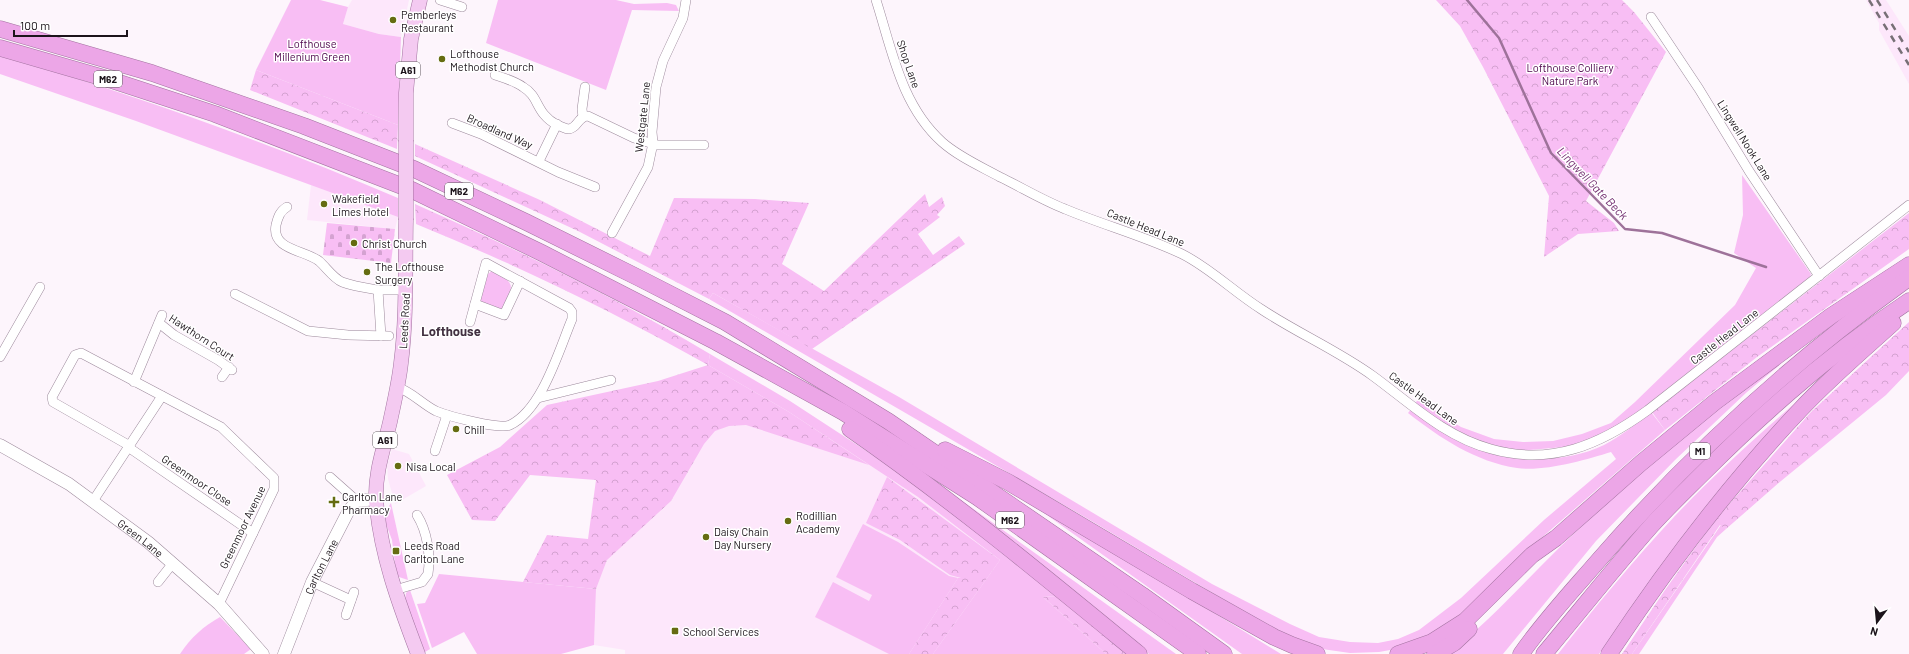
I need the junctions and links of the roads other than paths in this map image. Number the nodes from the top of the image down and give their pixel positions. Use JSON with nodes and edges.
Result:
{"nodes":[{"id":1,"x":420,"y":0,"type":"edge"},
{"id":2,"x":440,"y":0,"type":"edge"},
{"id":3,"x":685,"y":0,"type":"edge"},
{"id":4,"x":876,"y":0,"type":"edge"},
{"id":5,"x":462,"y":7,"type":"dead end"},
{"id":6,"x":1651,"y":17,"type":"dead end"},
{"id":7,"x":0,"y":29,"type":"edge"},
{"id":8,"x":0,"y":48,"type":"edge"},
{"id":9,"x":495,"y":75,"type":"dead end"},
{"id":10,"x":586,"y":87,"type":"dead end"},
{"id":11,"x":583,"y":117,"type":"junction"},
{"id":12,"x":452,"y":123,"type":"dead end"},
{"id":13,"x":557,"y":124,"type":"junction"},
{"id":14,"x":653,"y":143,"type":"junction"},
{"id":15,"x":704,"y":145,"type":"dead end"},
{"id":16,"x":968,"y":160,"type":"joint"},
{"id":17,"x":539,"y":161,"type":"junction"},
{"id":18,"x":595,"y":187,"type":"dead end"},
{"id":19,"x":1909,"y":205,"type":"edge"},
{"id":20,"x":287,"y":207,"type":"dead end"},
{"id":21,"x":612,"y":233,"type":"dead end"},
{"id":22,"x":1909,"y":265,"type":"edge"},
{"id":23,"x":1819,"y":276,"type":"junction"},
{"id":24,"x":1909,"y":278,"type":"edge"},
{"id":25,"x":520,"y":281,"type":"junction"},
{"id":26,"x":40,"y":287,"type":"dead end"},
{"id":27,"x":378,"y":290,"type":"junction"},
{"id":28,"x":405,"y":290,"type":"junction"},
{"id":29,"x":235,"y":294,"type":"dead end"},
{"id":30,"x":1909,"y":301,"type":"edge"},
{"id":31,"x":475,"y":304,"type":"junction"},
{"id":32,"x":1909,"y":308,"type":"edge"},
{"id":33,"x":470,"y":322,"type":"dead end"},
{"id":34,"x":0,"y":357,"type":"edge"},
{"id":35,"x":222,"y":377,"type":"dead end"},
{"id":36,"x":611,"y":380,"type":"dead end"},
{"id":37,"x":134,"y":382,"type":"junction"},
{"id":38,"x":397,"y":387,"type":"junction"},
{"id":39,"x":162,"y":396,"type":"junction"},
{"id":40,"x":538,"y":398,"type":"junction"},
{"id":41,"x":815,"y":398,"type":"junction"},
{"id":42,"x":53,"y":402,"type":"joint"},
{"id":43,"x":447,"y":415,"type":"junction"},
{"id":44,"x":888,"y":421,"type":"junction"},
{"id":45,"x":0,"y":445,"type":"edge"},
{"id":46,"x":129,"y":447,"type":"junction"},
{"id":47,"x":435,"y":451,"type":"dead end"},
{"id":48,"x":330,"y":477,"type":"dead end"},
{"id":49,"x":376,"y":500,"type":"junction"},
{"id":50,"x":93,"y":501,"type":"junction"},
{"id":51,"x":357,"y":501,"type":"junction"},
{"id":52,"x":418,"y":515,"type":"dead end"},
{"id":53,"x":253,"y":533,"type":"junction"},
{"id":54,"x":1556,"y":538,"type":"junction"},
{"id":55,"x":173,"y":563,"type":"junction"},
{"id":56,"x":158,"y":582,"type":"dead end"},
{"id":57,"x":312,"y":582,"type":"junction"},
{"id":58,"x":395,"y":590,"type":"junction"},
{"id":59,"x":1192,"y":591,"type":"junction"},
{"id":60,"x":219,"y":604,"type":"junction"},
{"id":61,"x":346,"y":615,"type":"dead end"},
{"id":62,"x":263,"y":654,"type":"edge"},
{"id":63,"x":284,"y":654,"type":"edge"},
{"id":64,"x":418,"y":654,"type":"edge"},
{"id":65,"x":1139,"y":654,"type":"edge"},
{"id":66,"x":1198,"y":654,"type":"edge"},
{"id":67,"x":1224,"y":654,"type":"edge"},
{"id":68,"x":1292,"y":654,"type":"edge"},
{"id":69,"x":1317,"y":654,"type":"edge"},
{"id":70,"x":1398,"y":654,"type":"edge"},
{"id":71,"x":1435,"y":654,"type":"edge"},
{"id":72,"x":1521,"y":654,"type":"edge"},
{"id":73,"x":1544,"y":654,"type":"edge"},
{"id":74,"x":1609,"y":654,"type":"edge"}],
"edges":[{"from":1,"to":28,"type":"main road","name":"Leeds Road","number":"A61","bridge":true},
{"from":2,"to":5,"type":"street"},
{"from":3,"to":14,"type":"street","name":"Westgate Lane"},
{"from":4,"to":16,"type":"street","name":"Shop Lane"},
{"from":6,"to":23,"type":"street","name":"Lingwell Nook Lane"},
{"from":7,"to":44,"type":"highway","number":"M62"},
{"from":8,"to":41,"type":"highway","number":"M62"},
{"from":9,"to":13,"type":"street"},
{"from":10,"to":11,"type":"street"},
{"from":11,"to":13,"type":"street"},
{"from":11,"to":14,"type":"street"},
{"from":12,"to":17,"type":"street","name":"Broadland Way"},
{"from":13,"to":17,"type":"street","name":"Broadland Way"},
{"from":14,"to":15,"type":"street"},
{"from":14,"to":21,"type":"street","name":"Westgate Lane"},
{"from":16,"to":23,"type":"street","name":"Castle Head Lane"},
{"from":17,"to":18,"type":"street","name":"Broadland Way"},
{"from":19,"to":23,"type":"street","name":"Castle Head Lane"},
{"from":20,"to":27,"type":"street"},
{"from":22,"to":54,"type":"highway"},
{"from":24,"to":72,"type":"highway","number":"M1"},
{"from":25,"to":31,"type":"street"},
{"from":25,"to":31,"type":"street"},
{"from":25,"to":40,"type":"street"},
{"from":26,"to":34,"type":"street"},
{"from":27,"to":28,"type":"street"},
{"from":27,"to":29,"type":"street"},
{"from":28,"to":38,"type":"main road","name":"Leeds Road","number":"A61"},
{"from":30,"to":73,"type":"highway","number":"M1"},
{"from":31,"to":33,"type":"street"},
{"from":32,"to":74,"type":"highway"},
{"from":35,"to":37,"type":"street","name":"Hawthorn Court"},
{"from":36,"to":40,"type":"street"},
{"from":37,"to":39,"type":"street","name":"Greenmoor Avenue"},
{"from":37,"to":42,"type":"street","name":"Greenmoor Avenue"},
{"from":38,"to":43,"type":"street"},
{"from":38,"to":49,"type":"main road","name":"Leeds Road","number":"A61"},
{"from":39,"to":46,"type":"street"},
{"from":39,"to":53,"type":"street","name":"Greenmoor Avenue"},
{"from":40,"to":43,"type":"street"},
{"from":41,"to":65,"type":"highway"},
{"from":41,"to":66,"type":"highway","number":"M62"},
{"from":42,"to":46,"type":"street","name":"Greenmoor Close"},
{"from":43,"to":47,"type":"street"},
{"from":44,"to":59,"type":"highway","number":"M62"},
{"from":44,"to":67,"type":"highway","number":"M62"},
{"from":45,"to":50,"type":"main road","name":"Green Lane"},
{"from":46,"to":50,"type":"street"},
{"from":46,"to":53,"type":"street","name":"Greenmoor Close"},
{"from":48,"to":51,"type":"street"},
{"from":49,"to":51,"type":"main road"},
{"from":49,"to":58,"type":"main road","name":"Leeds Road","number":"A61"},
{"from":50,"to":55,"type":"main road","name":"Green Lane"},
{"from":51,"to":57,"type":"main road","name":"Carlton Lane"},
{"from":52,"to":58,"type":"street"},
{"from":53,"to":60,"type":"street","name":"Greenmoor Avenue"},
{"from":54,"to":70,"type":"highway"},
{"from":54,"to":71,"type":"highway"},
{"from":55,"to":56,"type":"street"},
{"from":55,"to":60,"type":"main road","name":"Green Lane"},
{"from":57,"to":61,"type":"street"},
{"from":57,"to":63,"type":"main road","name":"Carlton Lane"},
{"from":58,"to":64,"type":"main road","name":"Leeds Road","number":"A61"},
{"from":59,"to":68,"type":"highway"},
{"from":59,"to":69,"type":"highway"},
{"from":60,"to":62,"type":"main road","name":"Green Lane"}]}
